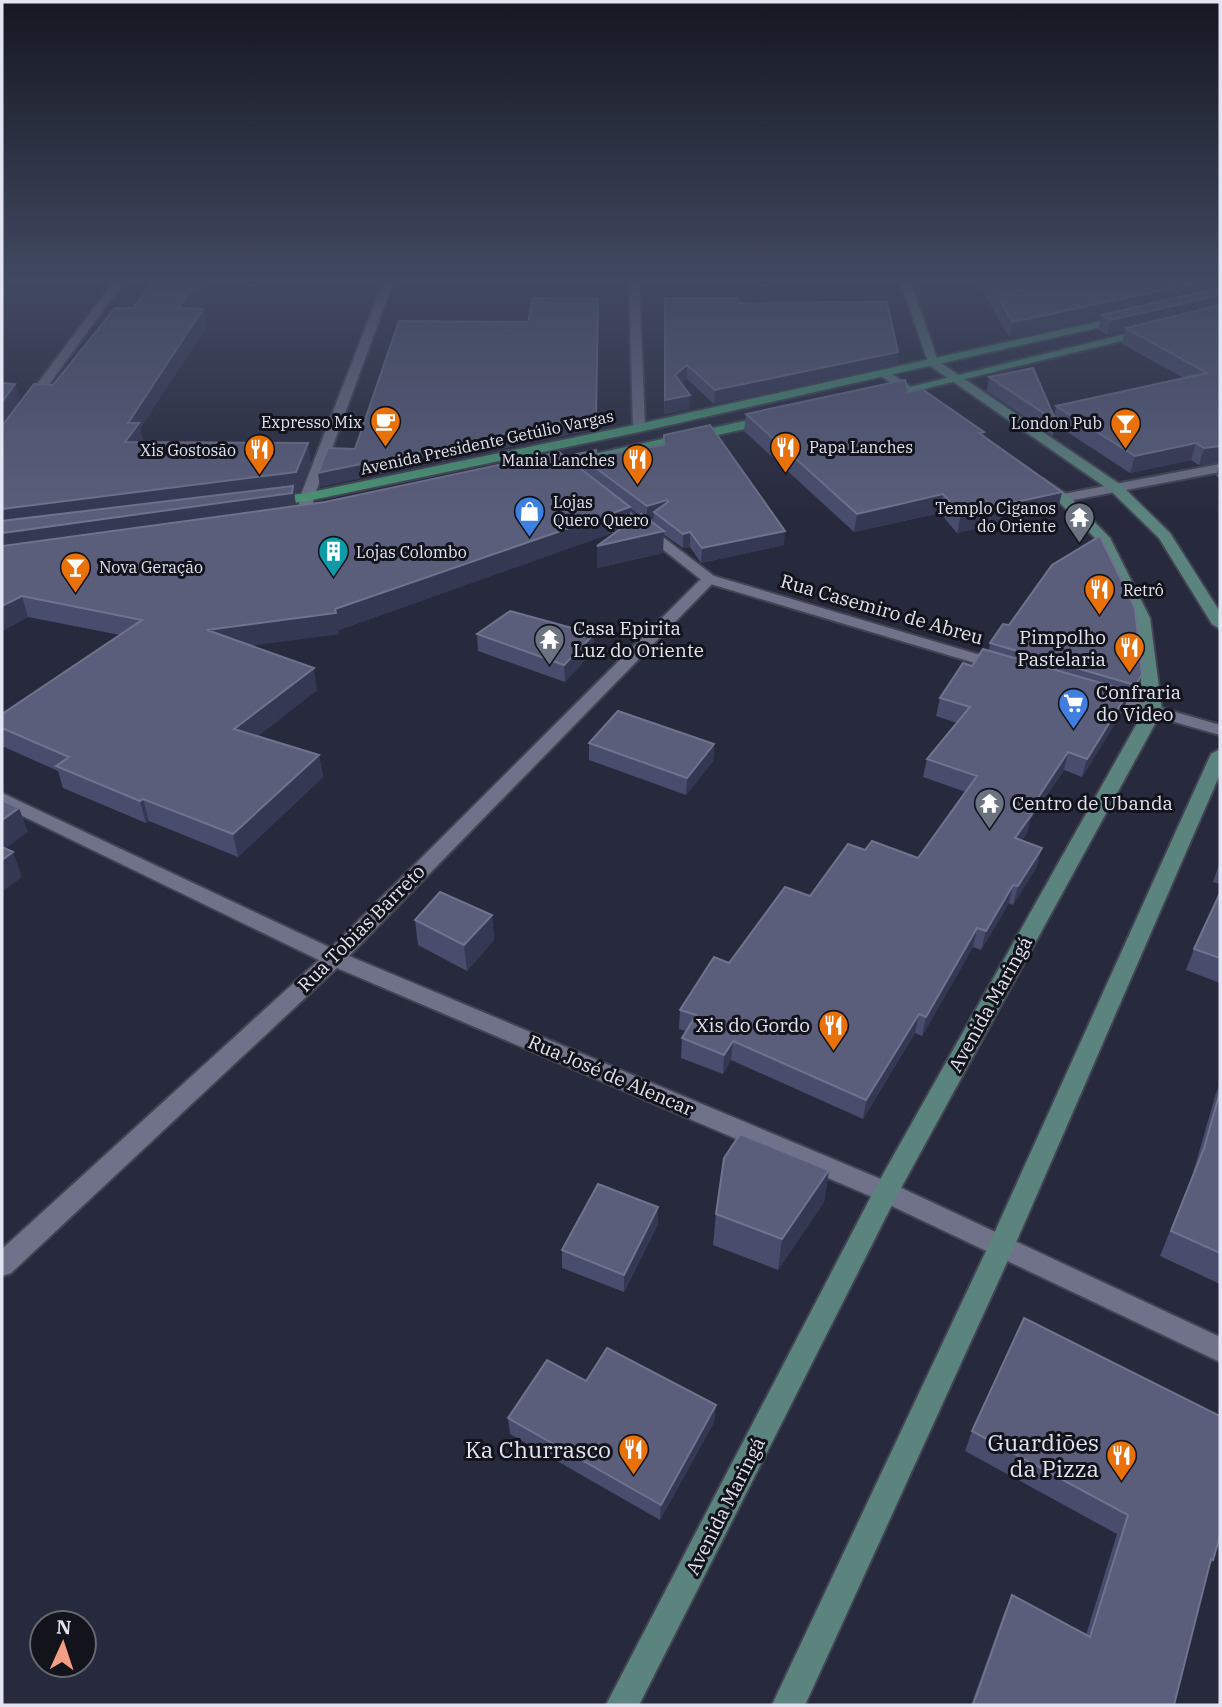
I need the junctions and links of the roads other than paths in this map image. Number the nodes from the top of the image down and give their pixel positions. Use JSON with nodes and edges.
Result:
{"nodes":[{"id":1,"x":61,"y":360,"type":"edge"},
{"id":2,"x":359,"y":360,"type":"edge"},
{"id":3,"x":637,"y":360,"type":"edge"},
{"id":4,"x":932,"y":360,"type":"edge"},
{"id":5,"x":947,"y":360,"type":"edge"},
{"id":6,"x":1031,"y":360,"type":"edge"},
{"id":7,"x":933,"y":363,"type":"junction"},
{"id":8,"x":886,"y":374,"type":"junction"},
{"id":9,"x":955,"y":378,"type":"junction"},
{"id":10,"x":909,"y":389,"type":"junction"},
{"id":11,"x":865,"y":398,"type":"edge"},
{"id":12,"x":931,"y":405,"type":"edge"},
{"id":13,"x":785,"y":416,"type":"edge"},
{"id":14,"x":639,"y":428,"type":"junction"},
{"id":15,"x":2,"y":439,"type":"edge"},
{"id":16,"x":565,"y":465,"type":"junction"},
{"id":17,"x":1019,"y":467,"type":"edge"},
{"id":18,"x":1220,"y":468,"type":"edge"},
{"id":19,"x":538,"y":470,"type":"edge"},
{"id":20,"x":1116,"y":488,"type":"junction"},
{"id":21,"x":307,"y":497,"type":"junction"},
{"id":22,"x":1063,"y":498,"type":"junction"},
{"id":23,"x":251,"y":504,"type":"edge"},
{"id":24,"x":303,"y":519,"type":"edge"},
{"id":25,"x":709,"y":579,"type":"junction"},
{"id":26,"x":1220,"y":624,"type":"edge"},
{"id":27,"x":1022,"y":672,"type":"edge"},
{"id":28,"x":1088,"y":691,"type":"edge"},
{"id":29,"x":1153,"y":710,"type":"junction"},
{"id":30,"x":1220,"y":730,"type":"edge"},
{"id":31,"x":1220,"y":754,"type":"edge"},
{"id":32,"x":2,"y":799,"type":"edge"},
{"id":33,"x":334,"y":958,"type":"junction"},
{"id":34,"x":886,"y":1192,"type":"junction"},
{"id":35,"x":1001,"y":1247,"type":"junction"},
{"id":36,"x":2,"y":1265,"type":"edge"},
{"id":37,"x":1220,"y":1350,"type":"edge"},
{"id":38,"x":622,"y":1705,"type":"edge"},
{"id":39,"x":789,"y":1705,"type":"edge"}],
"edges":[{"from":1,"to":15,"type":"street"},
{"from":2,"to":21,"type":"street"},
{"from":3,"to":14,"type":"street"},
{"from":4,"to":7,"type":"main road"},
{"from":5,"to":7,"type":"main road","name":"Avenida Presidente Getúlio Vargas"},
{"from":6,"to":9,"type":"main road"},
{"from":7,"to":8,"type":"main road","name":"Avenida Presidente Getúlio Vargas"},
{"from":7,"to":9,"type":"main road"},
{"from":8,"to":10,"type":"main road"},
{"from":8,"to":14,"type":"main road","name":"Avenida Presidente Getúlio Vargas"},
{"from":9,"to":10,"type":"main road"},
{"from":9,"to":20,"type":"main road"},
{"from":10,"to":11,"type":"main road"},
{"from":10,"to":12,"type":"main road"},
{"from":13,"to":16,"type":"main road","name":"Avenida Presidente Getúlio Vargas"},
{"from":14,"to":21,"type":"main road","name":"Avenida Presidente Getúlio Vargas"},
{"from":16,"to":19,"type":"main road","name":"Avenida Presidente Getúlio Vargas"},
{"from":16,"to":25,"type":"street","name":"Rua Casemiro de Abreu"},
{"from":17,"to":22,"type":"main road"},
{"from":18,"to":20,"type":"street"},
{"from":20,"to":22,"type":"street"},
{"from":20,"to":26,"type":"main road"},
{"from":21,"to":23,"type":"main road","name":"Avenida Presidente Getúlio Vargas"},
{"from":21,"to":24,"type":"street"},
{"from":22,"to":29,"type":"main road"},
{"from":25,"to":27,"type":"street","name":"Rua Casemiro de Abreu"},
{"from":25,"to":33,"type":"street","name":"Rua Tobias Barreto"},
{"from":28,"to":29,"type":"street"},
{"from":29,"to":30,"type":"street"},
{"from":29,"to":34,"type":"main road","name":"Avenida Maringá"},
{"from":31,"to":35,"type":"main road"},
{"from":32,"to":33,"type":"street","name":"Rua José de Alencar"},
{"from":33,"to":34,"type":"street","name":"Rua José de Alencar"},
{"from":33,"to":36,"type":"street","name":"Rua Tobias Barreto"},
{"from":34,"to":35,"type":"street","name":"Rua José de Alencar"},
{"from":34,"to":38,"type":"main road","name":"Avenida Maringá"},
{"from":35,"to":37,"type":"street","name":"Rua José de Alencar"},
{"from":35,"to":39,"type":"main road"}]}
